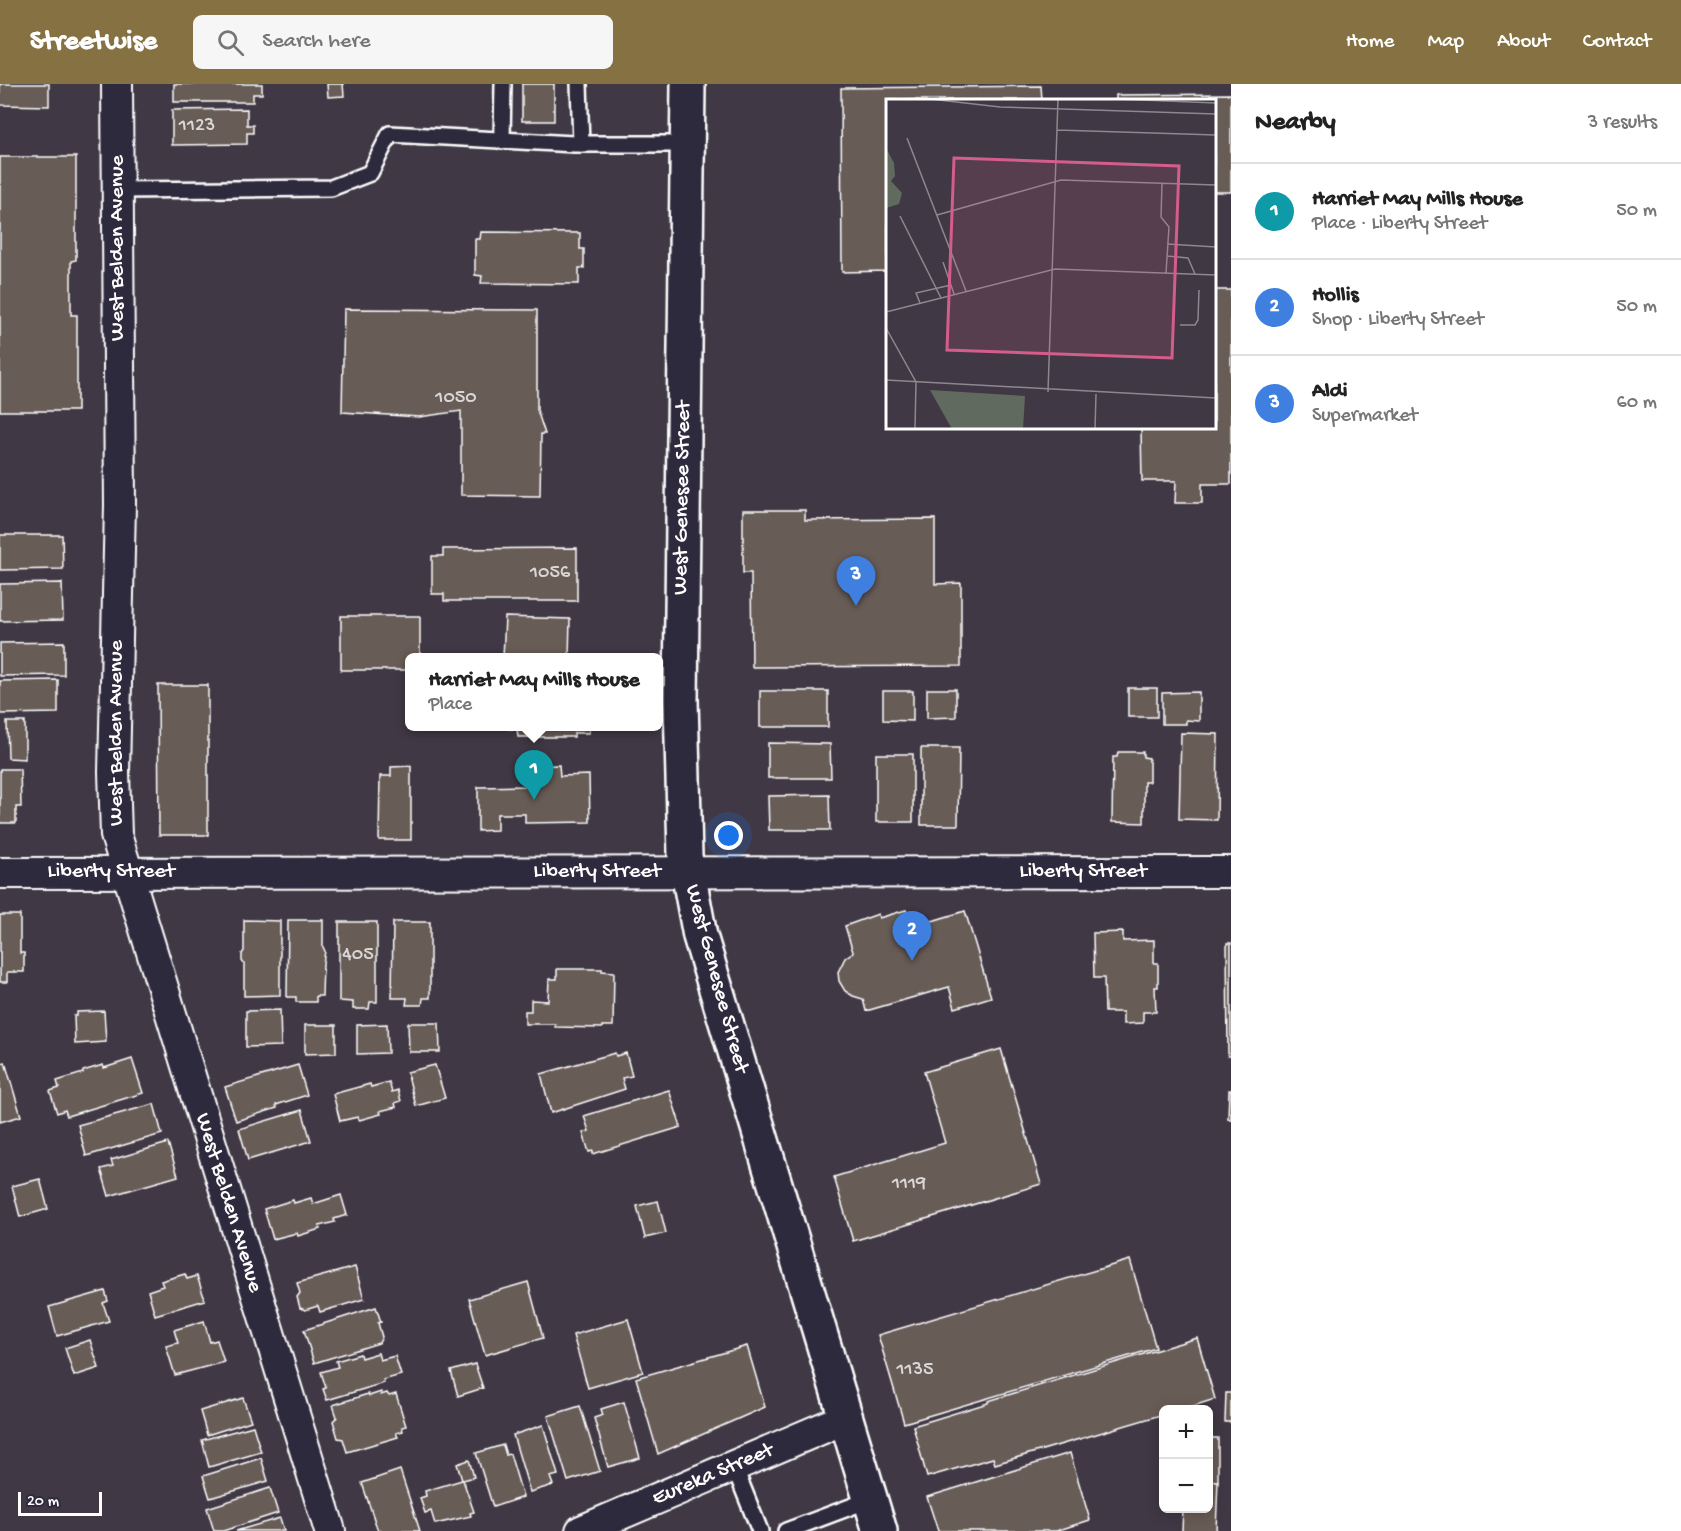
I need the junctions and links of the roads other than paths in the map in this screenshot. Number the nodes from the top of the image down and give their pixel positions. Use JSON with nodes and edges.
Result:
{"nodes":[{"id":1,"x":117,"y":84,"type":"edge"},
{"id":2,"x":503,"y":84,"type":"edge"},
{"id":3,"x":579,"y":84,"type":"edge"},
{"id":4,"x":688,"y":84,"type":"edge"},
{"id":5,"x":502,"y":141,"type":"junction"},
{"id":6,"x":581,"y":144,"type":"junction"},
{"id":7,"x":687,"y":144,"type":"junction"},
{"id":8,"x":118,"y":190,"type":"junction"},
{"id":9,"x":126,"y":871,"type":"junction"},
{"id":10,"x":688,"y":872,"type":"junction"},
{"id":11,"x":1231,"y":872,"type":"edge"},
{"id":12,"x":0,"y":873,"type":"edge"},
{"id":13,"x":844,"y":1419,"type":"junction"},
{"id":14,"x":734,"y":1466,"type":"junction"},
{"id":15,"x":869,"y":1500,"type":"junction"},
{"id":16,"x":811,"y":1527,"type":"edge"},
{"id":17,"x":330,"y":1531,"type":"edge"},
{"id":18,"x":581,"y":1531,"type":"edge"},
{"id":19,"x":760,"y":1531,"type":"edge"},
{"id":20,"x":786,"y":1531,"type":"edge"},
{"id":21,"x":880,"y":1531,"type":"edge"}],
"edges":[{"from":1,"to":8,"type":"street","name":"West Belden Avenue"},
{"from":2,"to":5,"type":"lane"},
{"from":3,"to":6,"type":"lane"},
{"from":4,"to":7,"type":"main road","name":"West Genesee Street"},
{"from":5,"to":6,"type":"lane"},
{"from":5,"to":8,"type":"lane"},
{"from":6,"to":7,"type":"lane"},
{"from":7,"to":10,"type":"main road","name":"West Genesee Street"},
{"from":8,"to":9,"type":"street","name":"West Belden Avenue"},
{"from":9,"to":10,"type":"street","name":"Liberty Street"},
{"from":9,"to":12,"type":"street","name":"Liberty Street"},
{"from":9,"to":17,"type":"street","name":"West Belden Avenue"},
{"from":10,"to":11,"type":"street","name":"Liberty Street"},
{"from":10,"to":13,"type":"main road","name":"West Genesee Street"},
{"from":13,"to":14,"type":"street","name":"Eureka Street"},
{"from":13,"to":15,"type":"main road","name":"West Genesee Street"},
{"from":14,"to":18,"type":"street","name":"Eureka Street"},
{"from":14,"to":19,"type":"lane"},
{"from":15,"to":16,"type":"lane"},
{"from":15,"to":21,"type":"main road","name":"West Genesee Street"},
{"from":16,"to":20,"type":"lane"}]}
